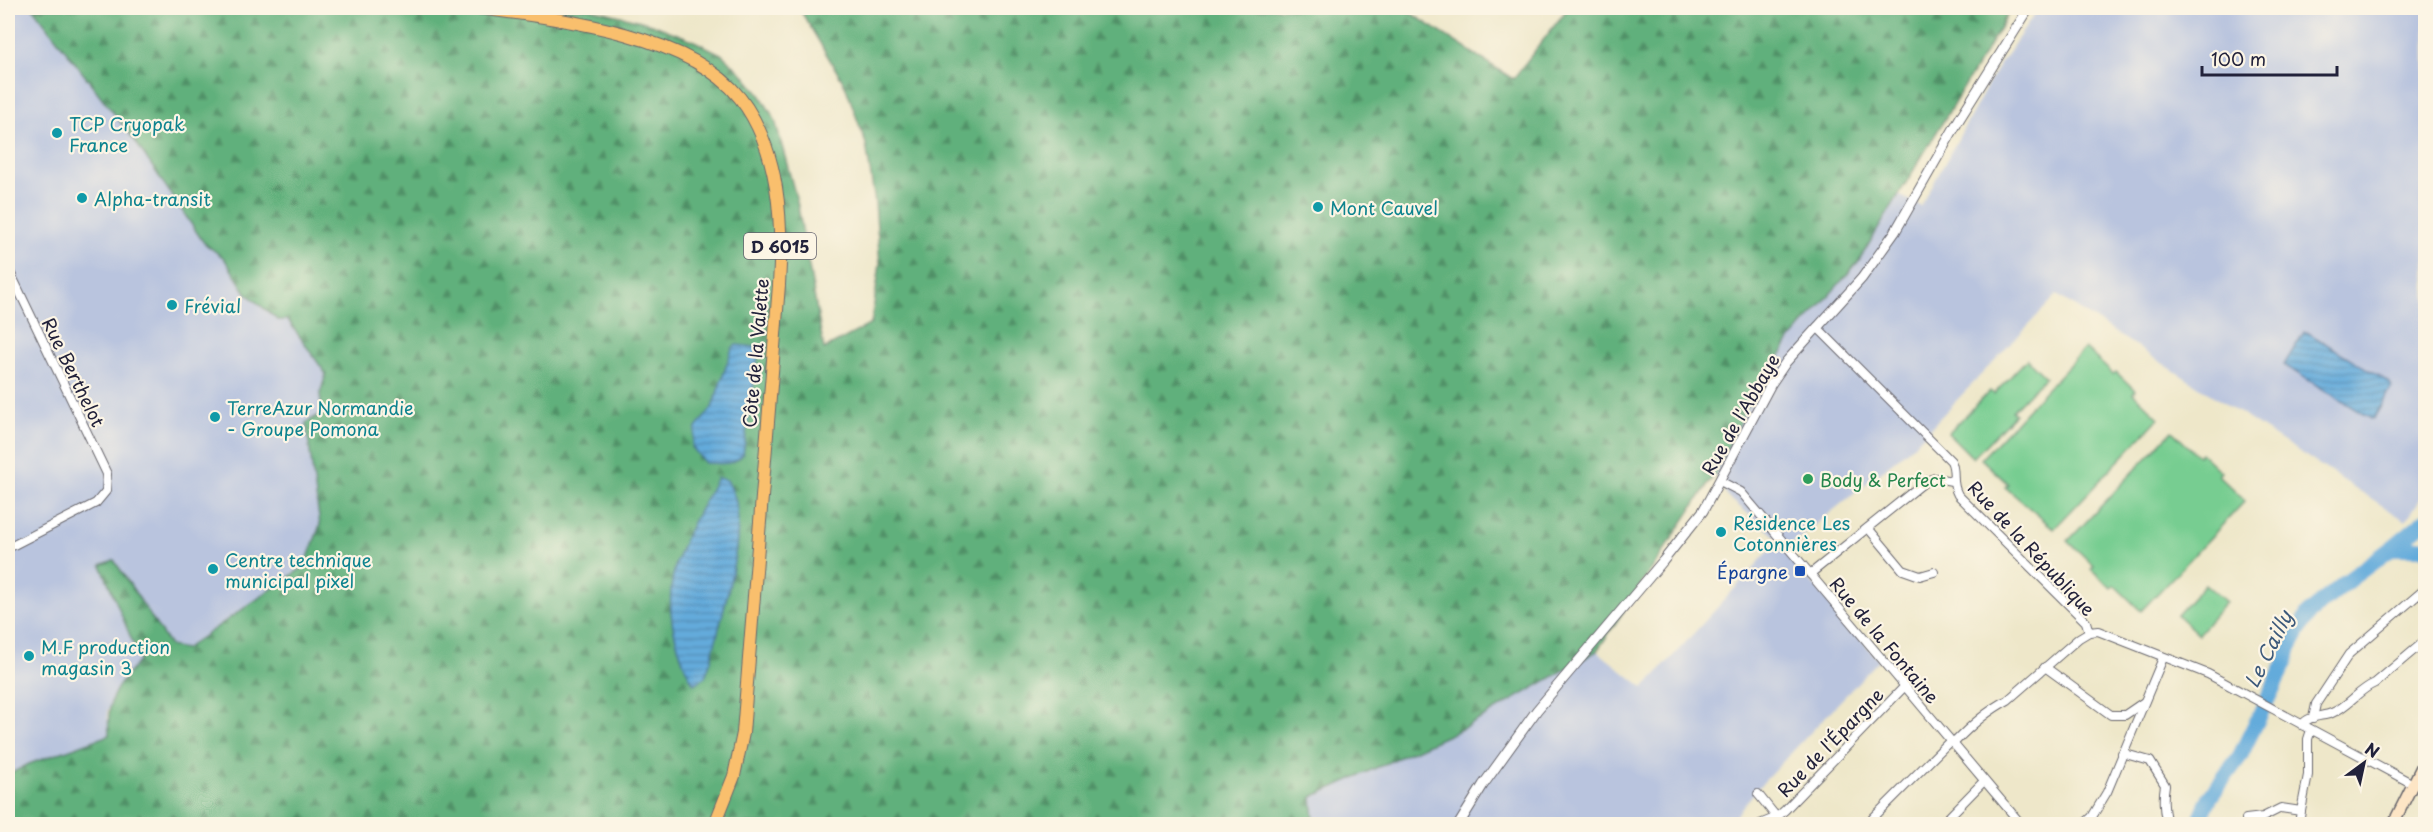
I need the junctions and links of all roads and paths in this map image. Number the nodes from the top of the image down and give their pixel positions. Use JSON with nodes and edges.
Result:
{"nodes":[{"id":1,"x":478,"y":8,"type":"edge"},
{"id":2,"x":2029,"y":8,"type":"edge"},
{"id":3,"x":8,"y":268,"type":"edge"},
{"id":4,"x":1817,"y":327,"type":"junction"},
{"id":5,"x":1952,"y":481,"type":"junction"},
{"id":6,"x":1720,"y":482,"type":"junction"},
{"id":7,"x":1868,"y":528,"type":"junction"},
{"id":8,"x":8,"y":548,"type":"edge"},
{"id":9,"x":1934,"y":572,"type":"dead end"},
{"id":10,"x":1810,"y":574,"type":"junction"},
{"id":11,"x":2426,"y":588,"type":"edge"},
{"id":12,"x":2089,"y":632,"type":"junction"},
{"id":13,"x":2426,"y":640,"type":"edge"},
{"id":14,"x":2163,"y":658,"type":"junction"},
{"id":15,"x":2045,"y":668,"type":"junction"},
{"id":16,"x":1904,"y":687,"type":"junction"},
{"id":17,"x":2145,"y":701,"type":"junction"},
{"id":18,"x":2313,"y":718,"type":"junction"},
{"id":19,"x":2302,"y":725,"type":"junction"},
{"id":20,"x":2311,"y":730,"type":"junction"},
{"id":21,"x":1952,"y":743,"type":"junction"},
{"id":22,"x":2122,"y":753,"type":"junction"},
{"id":23,"x":2426,"y":758,"type":"edge"},
{"id":24,"x":1984,"y":782,"type":"junction"},
{"id":25,"x":2413,"y":784,"type":"junction"},
{"id":26,"x":1758,"y":794,"type":"dead end"},
{"id":27,"x":2301,"y":811,"type":"junction"},
{"id":28,"x":1777,"y":817,"type":"junction"},
{"id":29,"x":2246,"y":819,"type":"dead end"},
{"id":30,"x":1944,"y":824,"type":"edge"},
{"id":31,"x":715,"y":825,"type":"edge"},
{"id":32,"x":1459,"y":825,"type":"edge"},
{"id":33,"x":1760,"y":825,"type":"edge"},
{"id":34,"x":1782,"y":825,"type":"edge"},
{"id":35,"x":1867,"y":825,"type":"edge"},
{"id":36,"x":2020,"y":825,"type":"edge"},
{"id":37,"x":2084,"y":825,"type":"edge"},
{"id":38,"x":2168,"y":825,"type":"edge"},
{"id":39,"x":2299,"y":825,"type":"edge"},
{"id":40,"x":2393,"y":825,"type":"edge"}],
"edges":[{"from":1,"to":31,"type":"main road","name":"Côte de la Valette","number":"D 6015"},
{"from":2,"to":4,"type":"street","name":"Rue de l'Abbaye"},
{"from":3,"to":8,"type":"street","name":"Rue Berthelot"},
{"from":4,"to":5,"type":"street"},
{"from":4,"to":6,"type":"street","name":"Rue de l'Abbaye"},
{"from":5,"to":7,"type":"street","name":"Rue de la République"},
{"from":5,"to":12,"type":"street","name":"Rue de la République"},
{"from":6,"to":10,"type":"street","name":"Rue de la Fontaine"},
{"from":6,"to":32,"type":"street","name":"Rue de l'Abbaye"},
{"from":7,"to":9,"type":"street"},
{"from":7,"to":10,"type":"street","name":"Rue de la République"},
{"from":10,"to":16,"type":"street","name":"Rue de la Fontaine"},
{"from":11,"to":18,"type":"street"},
{"from":12,"to":14,"type":"street"},
{"from":12,"to":15,"type":"street"},
{"from":13,"to":18,"type":"street"},
{"from":14,"to":17,"type":"street"},
{"from":14,"to":19,"type":"street"},
{"from":15,"to":17,"type":"street"},
{"from":15,"to":21,"type":"street"},
{"from":16,"to":21,"type":"street","name":"Rue de la Fontaine"},
{"from":16,"to":28,"type":"street","name":"Rue de l'Épargne"},
{"from":17,"to":22,"type":"street"},
{"from":18,"to":19,"type":"street"},
{"from":19,"to":20,"type":"street"},
{"from":20,"to":25,"type":"street"},
{"from":20,"to":27,"type":"street"},
{"from":21,"to":24,"type":"street","name":"Rue de la Fontaine"},
{"from":21,"to":35,"type":"street"},
{"from":22,"to":37,"type":"street"},
{"from":22,"to":38,"type":"street"},
{"from":23,"to":25,"type":"main road"},
{"from":24,"to":30,"type":"street"},
{"from":24,"to":36,"type":"street","name":"Rue de la Fontaine"},
{"from":25,"to":40,"type":"main road"},
{"from":26,"to":28,"type":"street"},
{"from":27,"to":29,"type":"street"},
{"from":27,"to":39,"type":"street"},
{"from":28,"to":33,"type":"street"},
{"from":28,"to":34,"type":"street"}]}
